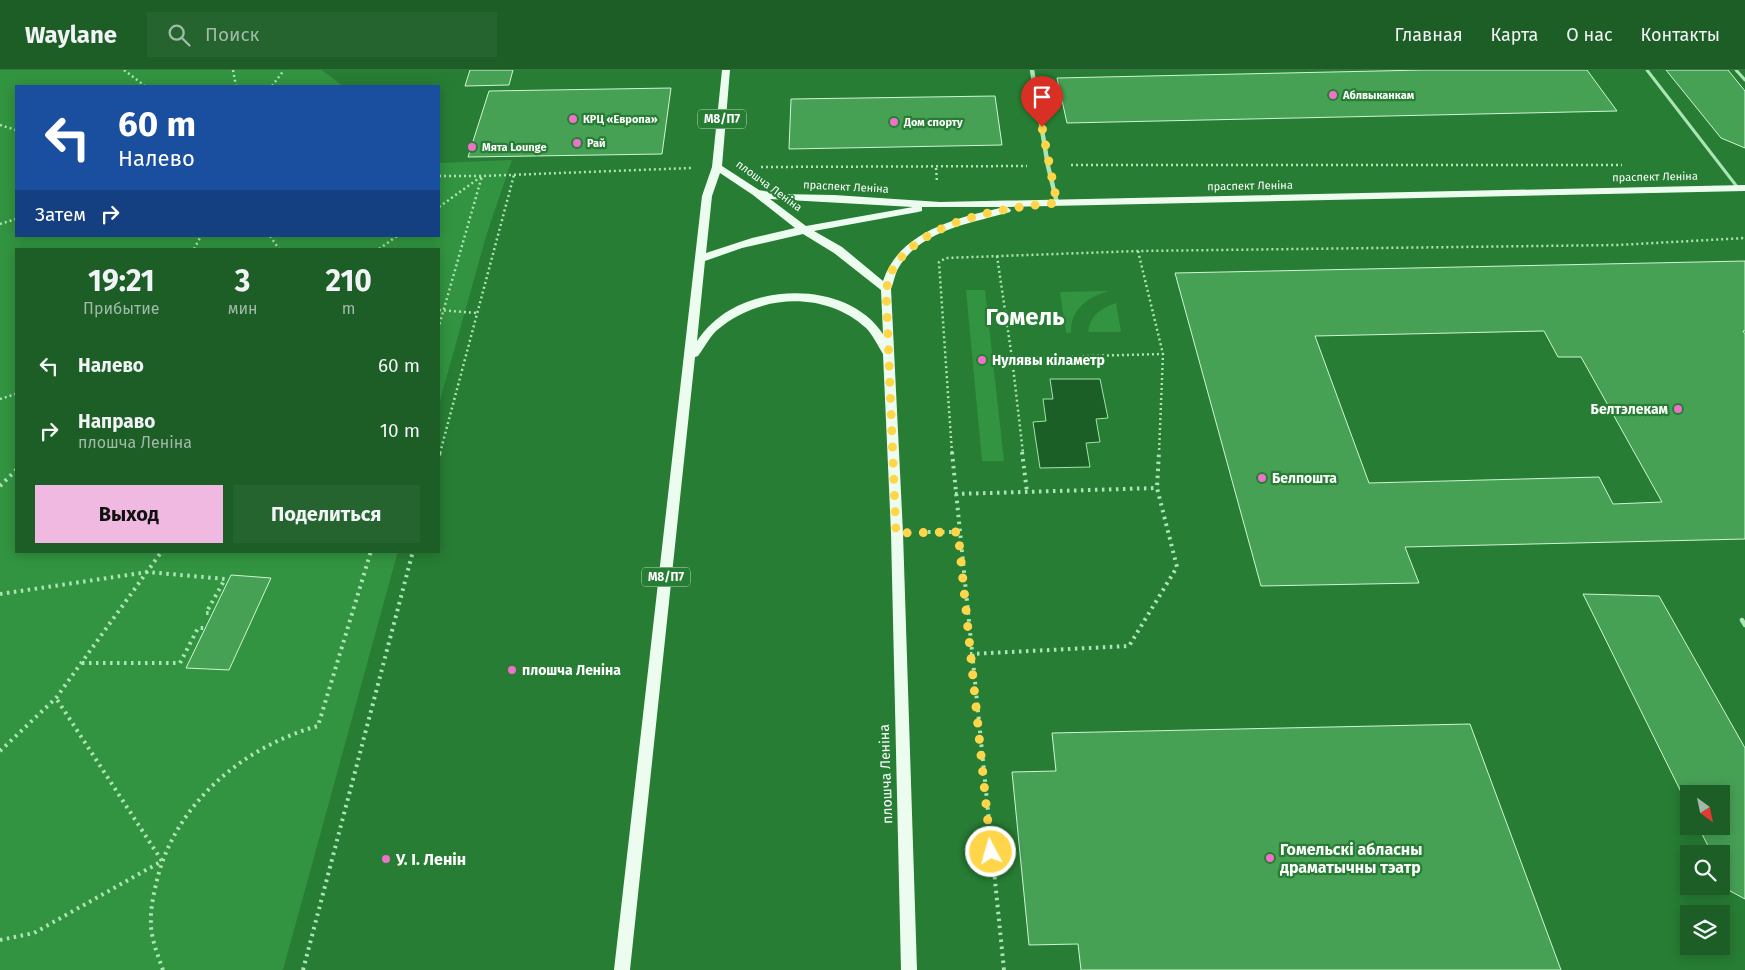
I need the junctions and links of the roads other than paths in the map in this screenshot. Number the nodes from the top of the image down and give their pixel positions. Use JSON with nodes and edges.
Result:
{"nodes":[{"id":1,"x":726,"y":70,"type":"edge"},
{"id":2,"x":1032,"y":70,"type":"edge"},
{"id":3,"x":1647,"y":70,"type":"edge"},
{"id":4,"x":1736,"y":70,"type":"edge"},
{"id":5,"x":1745,"y":80,"type":"edge"},
{"id":6,"x":717,"y":167,"type":"junction"},
{"id":7,"x":1741,"y":188,"type":"edge"},
{"id":8,"x":756,"y":193,"type":"junction"},
{"id":9,"x":1057,"y":203,"type":"junction"},
{"id":10,"x":1033,"y":205,"type":"junction"},
{"id":11,"x":940,"y":206,"type":"junction"},
{"id":12,"x":804,"y":230,"type":"junction"},
{"id":13,"x":701,"y":258,"type":"junction"},
{"id":14,"x":886,"y":289,"type":"junction"},
{"id":15,"x":891,"y":366,"type":"junction"},
{"id":16,"x":689,"y":368,"type":"junction"},
{"id":17,"x":622,"y":970,"type":"edge"},
{"id":18,"x":909,"y":970,"type":"edge"}],
"edges":[{"from":1,"to":6,"type":"main road","number":"М8/П7"},
{"from":2,"to":9,"type":"street"},
{"from":3,"to":7,"type":"lane"},
{"from":4,"to":5,"type":"lane"},
{"from":6,"to":8,"type":"main road","name":"плошча Леніна"},
{"from":6,"to":13,"type":"main road","number":"М8/П7"},
{"from":7,"to":9,"type":"main road","name":"праспект Леніна"},
{"from":8,"to":11,"type":"main road","name":"праспект Леніна"},
{"from":8,"to":12,"type":"main road","name":"плошча Леніна"},
{"from":9,"to":10,"type":"main road","name":"праспект Леніна"},
{"from":10,"to":11,"type":"main road","name":"праспект Леніна"},
{"from":10,"to":14,"type":"main road","name":"плошча Леніна"},
{"from":11,"to":12,"type":"main road","name":"плошча Леніна"},
{"from":12,"to":13,"type":"main road","name":"плошча Леніна"},
{"from":12,"to":14,"type":"main road","name":"плошча Леніна"},
{"from":13,"to":16,"type":"main road","name":"плошча Леніна","number":"М8/П7"},
{"from":14,"to":15,"type":"main road","name":"плошча Леніна"},
{"from":15,"to":16,"type":"main road","name":"плошча Леніна"},
{"from":15,"to":18,"type":"main road","name":"плошча Леніна"},
{"from":16,"to":17,"type":"main road","name":"плошча Леніна","number":"М8/П7"}]}
